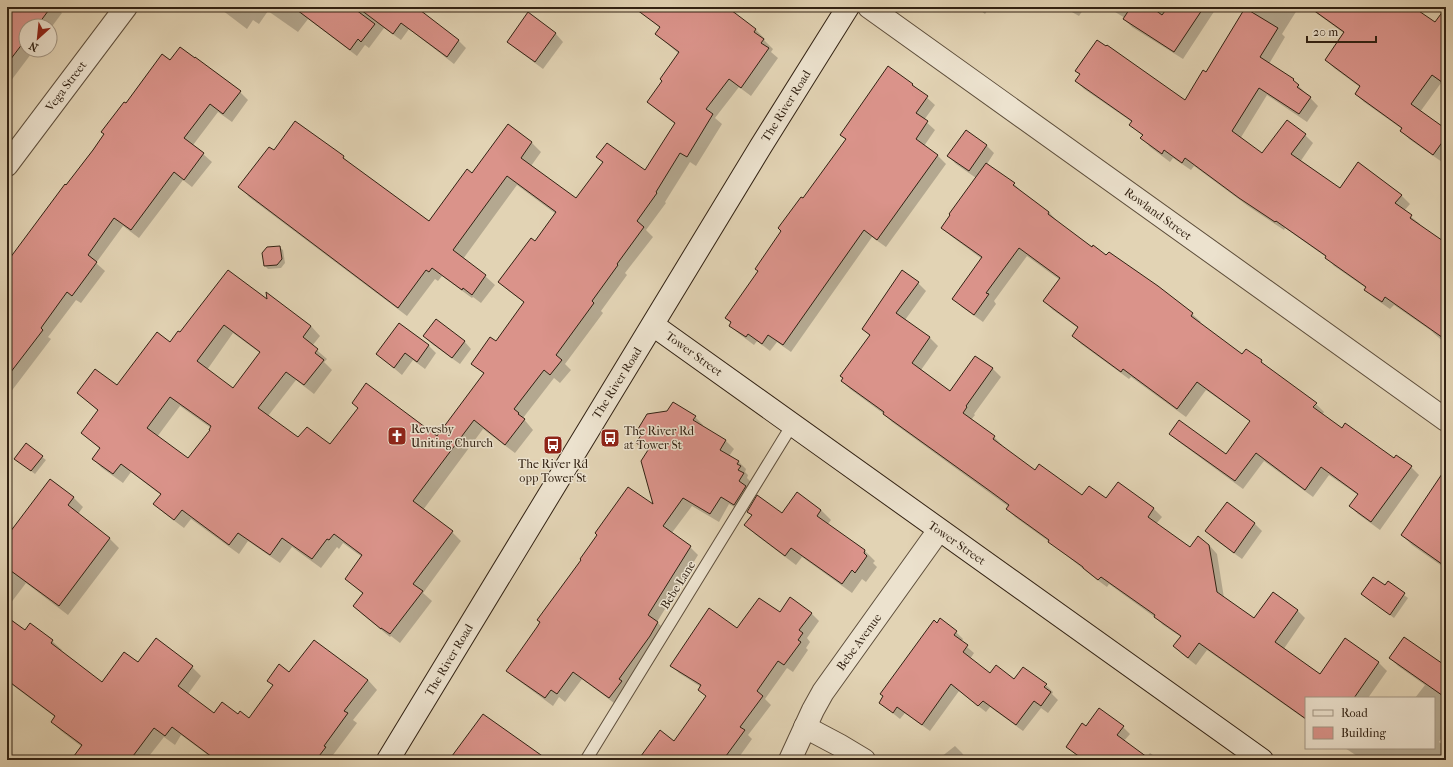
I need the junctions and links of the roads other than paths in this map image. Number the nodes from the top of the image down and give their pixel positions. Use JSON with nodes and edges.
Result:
{"nodes":[{"id":1,"x":126,"y":7,"type":"edge"},
{"id":2,"x":869,"y":7,"type":"edge"},
{"id":3,"x":841,"y":9,"type":"edge"},
{"id":4,"x":7,"y":165,"type":"edge"},
{"id":5,"x":653,"y":325,"type":"junction"},
{"id":6,"x":1446,"y":420,"type":"edge"},
{"id":7,"x":792,"y":425,"type":"junction"},
{"id":8,"x":939,"y":530,"type":"junction"},
{"id":9,"x":805,"y":727,"type":"junction"},
{"id":10,"x":388,"y":760,"type":"edge"},
{"id":11,"x":586,"y":760,"type":"edge"},
{"id":12,"x":790,"y":760,"type":"edge"},
{"id":13,"x":864,"y":760,"type":"edge"},
{"id":14,"x":1262,"y":760,"type":"edge"}],
"edges":[{"from":1,"to":4,"type":"main road","name":"Vega Street"},
{"from":2,"to":6,"type":"main road","name":"Rowland Street"},
{"from":3,"to":5,"type":"main road","name":"The River Road"},
{"from":5,"to":7,"type":"main road","name":"Tower Street"},
{"from":5,"to":10,"type":"main road","name":"The River Road"},
{"from":7,"to":8,"type":"main road","name":"Tower Street"},
{"from":7,"to":11,"type":"lane","name":"Bebe Lane"},
{"from":8,"to":9,"type":"main road","name":"Bebe Avenue"},
{"from":8,"to":14,"type":"main road","name":"Tower Street"},
{"from":9,"to":12,"type":"main road","name":"Bebe Avenue"},
{"from":9,"to":13,"type":"main road"}]}
